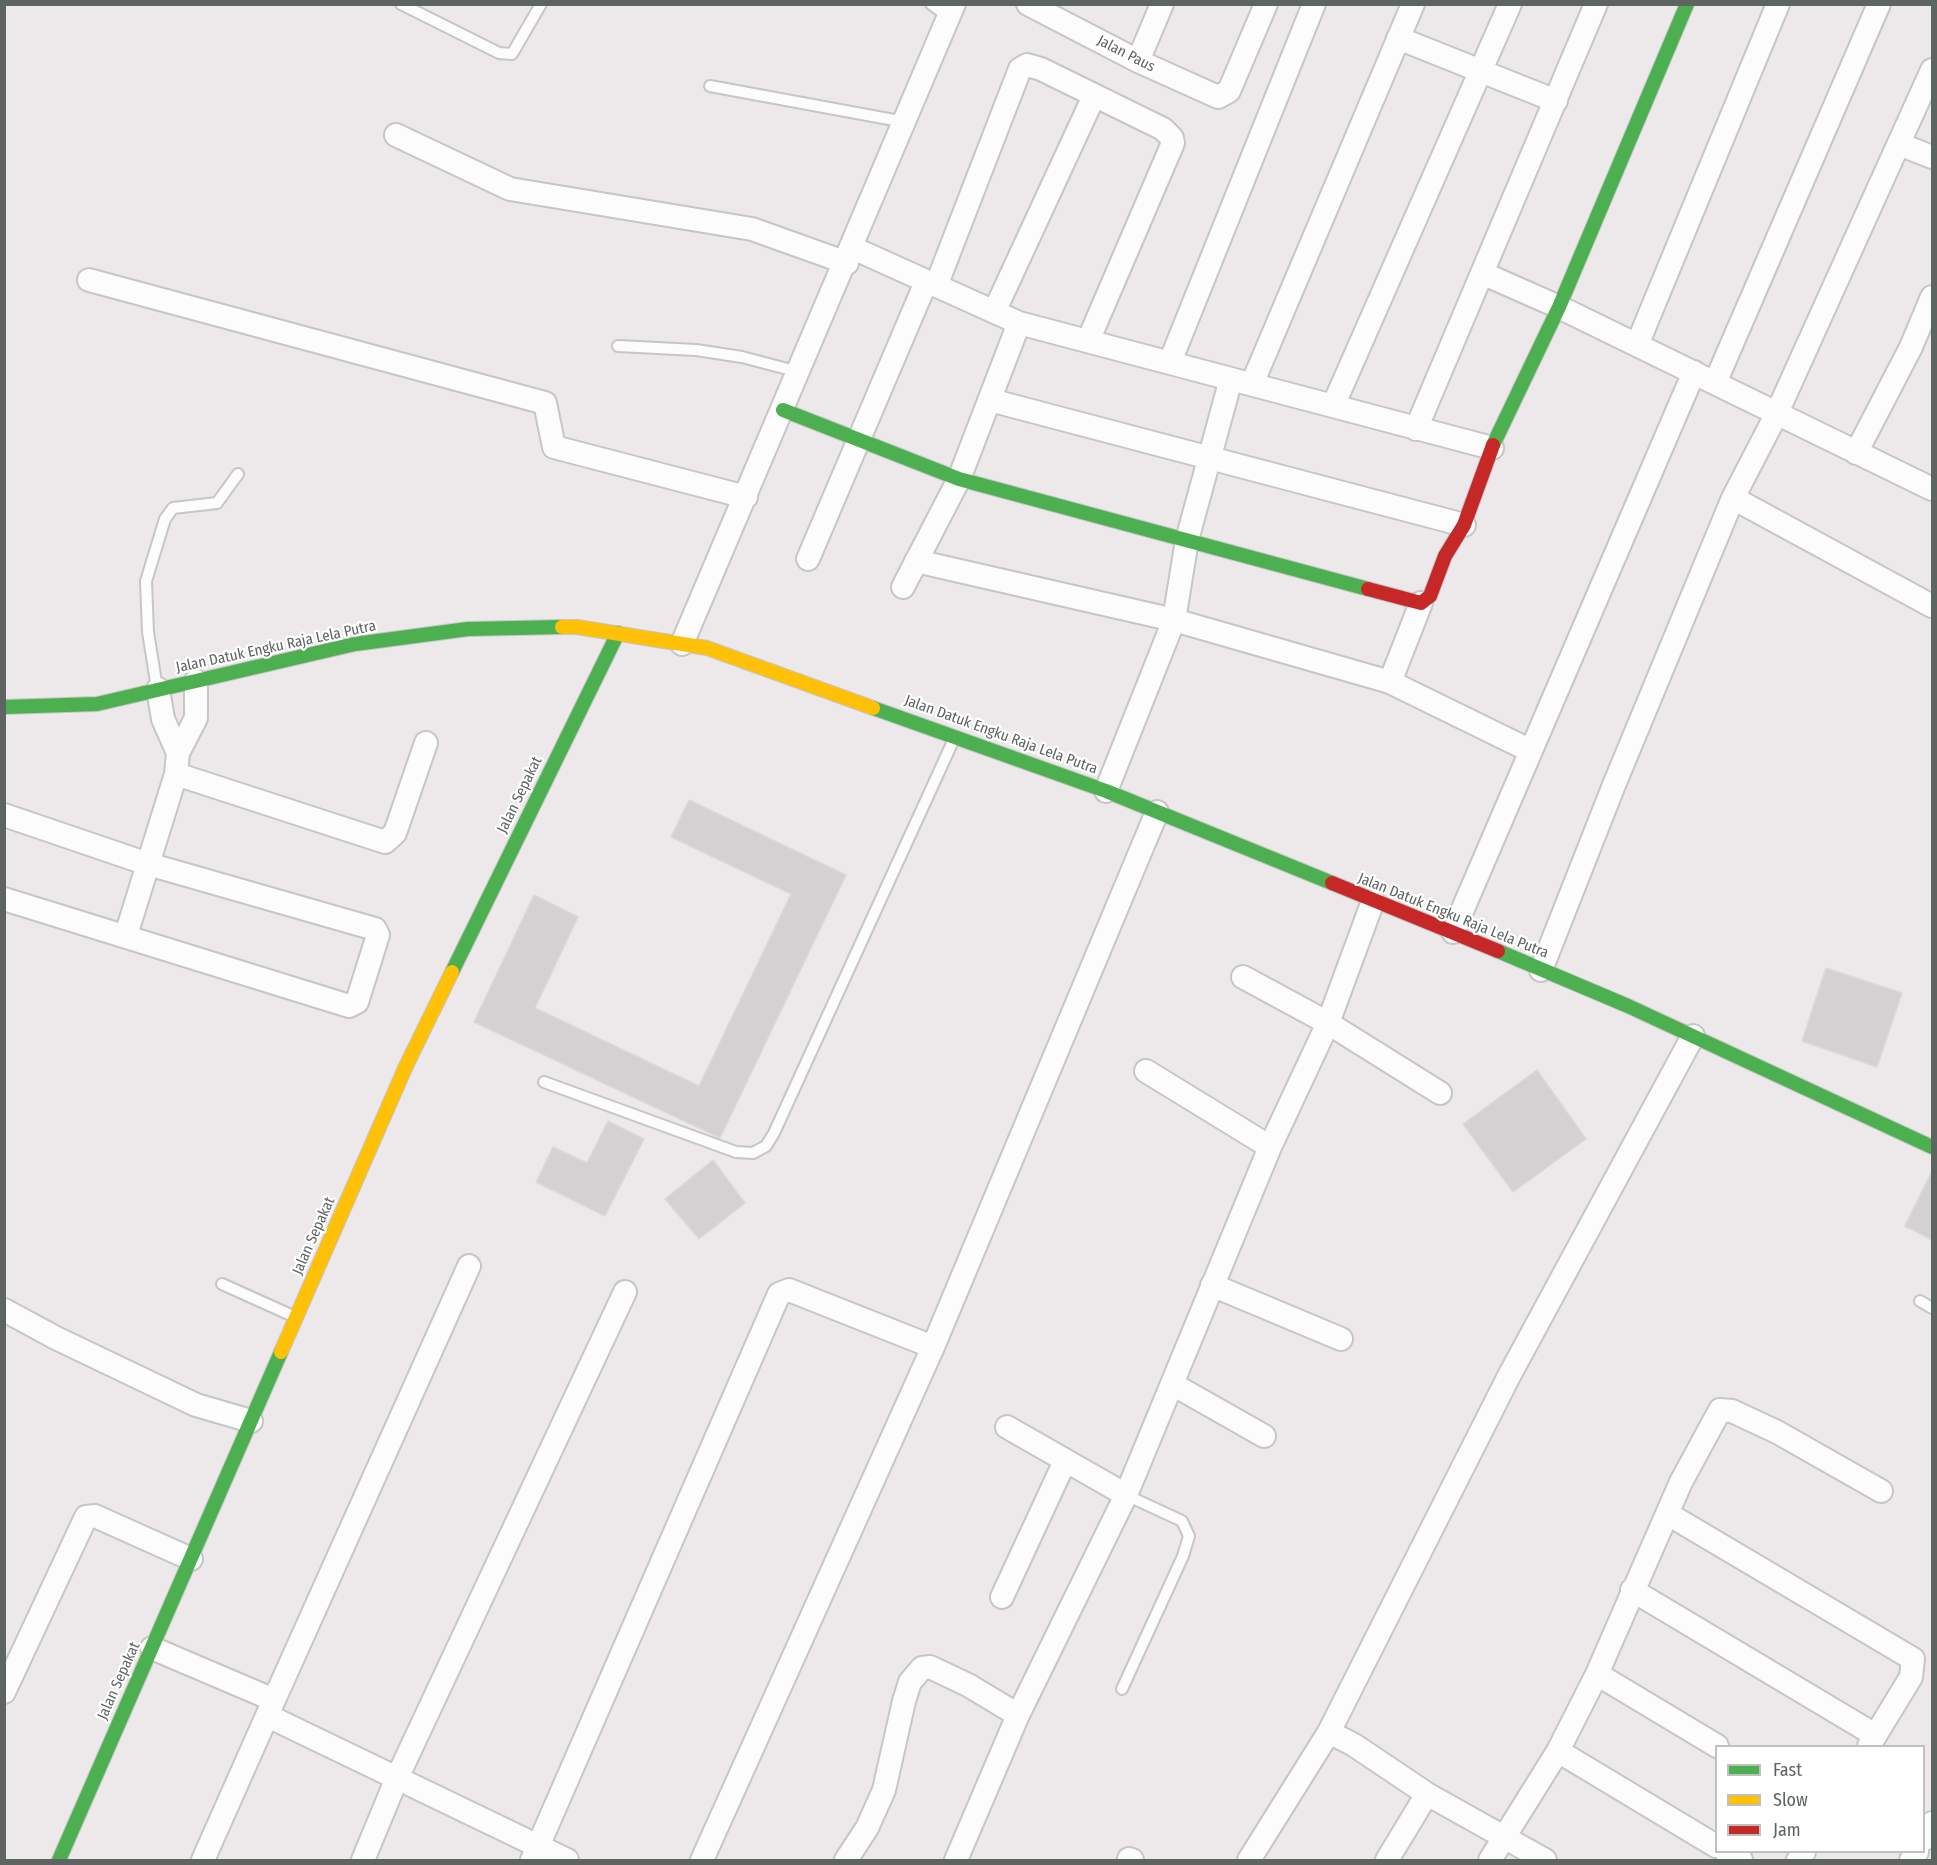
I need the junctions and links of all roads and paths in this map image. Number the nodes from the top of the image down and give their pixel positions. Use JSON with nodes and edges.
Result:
{"nodes":[{"id":1,"x":401,"y":4,"type":"edge"},
{"id":2,"x":541,"y":4,"type":"edge"},
{"id":3,"x":1028,"y":4,"type":"edge"},
{"id":4,"x":1162,"y":4,"type":"edge"},
{"id":5,"x":1266,"y":4,"type":"edge"},
{"id":6,"x":1314,"y":4,"type":"edge"},
{"id":7,"x":1413,"y":4,"type":"edge"},
{"id":8,"x":1510,"y":4,"type":"edge"},
{"id":9,"x":1596,"y":4,"type":"edge"},
{"id":10,"x":1687,"y":4,"type":"edge"},
{"id":11,"x":1778,"y":4,"type":"edge"},
{"id":12,"x":1879,"y":4,"type":"edge"},
{"id":13,"x":945,"y":8,"type":"edge"},
{"id":14,"x":1056,"y":11,"type":"edge"},
{"id":15,"x":1398,"y":38,"type":"junction"},
{"id":16,"x":1138,"y":62,"type":"junction"},
{"id":17,"x":1932,"y":69,"type":"edge"},
{"id":18,"x":1482,"y":71,"type":"junction"},
{"id":19,"x":710,"y":86,"type":"dead end"},
{"id":20,"x":1094,"y":96,"type":"junction"},
{"id":21,"x":1556,"y":101,"type":"junction"},
{"id":22,"x":905,"y":122,"type":"junction"},
{"id":23,"x":396,"y":135,"type":"dead end"},
{"id":24,"x":1899,"y":144,"type":"junction"},
{"id":25,"x":1932,"y":157,"type":"edge"},
{"id":26,"x":850,"y":255,"type":"junction"},
{"id":27,"x":1482,"y":273,"type":"junction"},
{"id":28,"x":89,"y":280,"type":"dead end"},
{"id":29,"x":931,"y":284,"type":"junction"},
{"id":30,"x":1932,"y":297,"type":"edge"},
{"id":31,"x":1559,"y":307,"type":"junction"},
{"id":32,"x":995,"y":310,"type":"junction"},
{"id":33,"x":1020,"y":323,"type":"junction"},
{"id":34,"x":1088,"y":341,"type":"junction"},
{"id":35,"x":1636,"y":345,"type":"junction"},
{"id":36,"x":618,"y":346,"type":"dead end"},
{"id":37,"x":1170,"y":362,"type":"junction"},
{"id":38,"x":799,"y":372,"type":"junction"},
{"id":39,"x":1694,"y":372,"type":"junction"},
{"id":40,"x":1242,"y":381,"type":"junction"},
{"id":41,"x":1715,"y":383,"type":"junction"},
{"id":42,"x":990,"y":400,"type":"junction"},
{"id":43,"x":1333,"y":406,"type":"junction"},
{"id":44,"x":783,"y":410,"type":"junction"},
{"id":45,"x":1776,"y":415,"type":"junction"},
{"id":46,"x":1416,"y":429,"type":"junction"},
{"id":47,"x":858,"y":440,"type":"junction"},
{"id":48,"x":1492,"y":448,"type":"junction"},
{"id":49,"x":1856,"y":453,"type":"junction"},
{"id":50,"x":1210,"y":457,"type":"junction"},
{"id":51,"x":238,"y":474,"type":"dead end"},
{"id":52,"x":959,"y":479,"type":"junction"},
{"id":53,"x":1932,"y":489,"type":"edge"},
{"id":54,"x":746,"y":497,"type":"junction"},
{"id":55,"x":1733,"y":498,"type":"junction"},
{"id":56,"x":1464,"y":525,"type":"junction"},
{"id":57,"x":1187,"y":540,"type":"junction"},
{"id":58,"x":808,"y":559,"type":"dead end"},
{"id":59,"x":916,"y":561,"type":"junction"},
{"id":60,"x":903,"y":587,"type":"dead end"},
{"id":61,"x":1421,"y":603,"type":"junction"},
{"id":62,"x":1932,"y":606,"type":"edge"},
{"id":63,"x":1174,"y":620,"type":"junction"},
{"id":64,"x":618,"y":633,"type":"junction"},
{"id":65,"x":682,"y":644,"type":"junction"},
{"id":66,"x":196,"y":681,"type":"junction"},
{"id":67,"x":1390,"y":682,"type":"junction"},
{"id":68,"x":158,"y":689,"type":"junction"},
{"id":69,"x":4,"y":707,"type":"edge"},
{"id":70,"x":955,"y":736,"type":"junction"},
{"id":71,"x":426,"y":743,"type":"dead end"},
{"id":72,"x":1531,"y":751,"type":"junction"},
{"id":73,"x":177,"y":763,"type":"junction"},
{"id":74,"x":1106,"y":791,"type":"junction"},
{"id":75,"x":1157,"y":812,"type":"junction"},
{"id":76,"x":4,"y":815,"type":"edge"},
{"id":77,"x":148,"y":864,"type":"junction"},
{"id":78,"x":4,"y":899,"type":"edge"},
{"id":79,"x":1372,"y":901,"type":"junction"},
{"id":80,"x":1453,"y":932,"type":"junction"},
{"id":81,"x":126,"y":935,"type":"junction"},
{"id":82,"x":1541,"y":970,"type":"junction"},
{"id":83,"x":1243,"y":977,"type":"dead end"},
{"id":84,"x":1328,"y":1023,"type":"junction"},
{"id":85,"x":1693,"y":1036,"type":"junction"},
{"id":86,"x":1146,"y":1071,"type":"dead end"},
{"id":87,"x":544,"y":1082,"type":"dead end"},
{"id":88,"x":1440,"y":1093,"type":"dead end"},
{"id":89,"x":1270,"y":1147,"type":"junction"},
{"id":90,"x":1932,"y":1147,"type":"edge"},
{"id":91,"x":469,"y":1266,"type":"dead end"},
{"id":92,"x":222,"y":1284,"type":"dead end"},
{"id":93,"x":1212,"y":1285,"type":"junction"},
{"id":94,"x":625,"y":1292,"type":"dead end"},
{"id":95,"x":1920,"y":1301,"type":"dead end"},
{"id":96,"x":1932,"y":1308,"type":"edge"},
{"id":97,"x":4,"y":1310,"type":"edge"},
{"id":98,"x":296,"y":1317,"type":"junction"},
{"id":99,"x":1341,"y":1339,"type":"dead end"},
{"id":100,"x":933,"y":1347,"type":"junction"},
{"id":101,"x":1174,"y":1385,"type":"junction"},
{"id":102,"x":251,"y":1421,"type":"junction"},
{"id":103,"x":1007,"y":1427,"type":"dead end"},
{"id":104,"x":1264,"y":1436,"type":"dead end"},
{"id":105,"x":1065,"y":1461,"type":"junction"},
{"id":106,"x":1881,"y":1491,"type":"dead end"},
{"id":107,"x":1126,"y":1495,"type":"junction"},
{"id":108,"x":1668,"y":1514,"type":"junction"},
{"id":109,"x":190,"y":1559,"type":"junction"},
{"id":110,"x":1632,"y":1590,"type":"junction"},
{"id":111,"x":1002,"y":1597,"type":"dead end"},
{"id":112,"x":152,"y":1648,"type":"junction"},
{"id":113,"x":1597,"y":1674,"type":"junction"},
{"id":114,"x":1122,"y":1689,"type":"dead end"},
{"id":115,"x":4,"y":1692,"type":"edge"},
{"id":116,"x":271,"y":1708,"type":"junction"},
{"id":117,"x":1018,"y":1715,"type":"junction"},
{"id":118,"x":1329,"y":1732,"type":"junction"},
{"id":119,"x":1872,"y":1741,"type":"edge"},
{"id":120,"x":1715,"y":1745,"type":"edge"},
{"id":121,"x":1558,"y":1751,"type":"junction"},
{"id":122,"x":397,"y":1778,"type":"junction"},
{"id":123,"x":1426,"y":1794,"type":"junction"},
{"id":124,"x":1505,"y":1836,"type":"junction"},
{"id":125,"x":1715,"y":1845,"type":"edge"},
{"id":126,"x":535,"y":1853,"type":"edge"},
{"id":127,"x":59,"y":1860,"type":"edge"},
{"id":128,"x":202,"y":1860,"type":"edge"},
{"id":129,"x":363,"y":1860,"type":"edge"},
{"id":130,"x":567,"y":1860,"type":"edge"},
{"id":131,"x":702,"y":1860,"type":"edge"},
{"id":132,"x":846,"y":1860,"type":"edge"},
{"id":133,"x":956,"y":1860,"type":"edge"},
{"id":134,"x":1249,"y":1860,"type":"edge"},
{"id":135,"x":1387,"y":1860,"type":"edge"},
{"id":136,"x":1490,"y":1860,"type":"edge"},
{"id":137,"x":1545,"y":1860,"type":"edge"}],
"edges":[{"from":1,"to":2,"type":"lane"},
{"from":3,"to":14,"type":"street","name":"Jalan Paus"},
{"from":4,"to":16,"type":"street"},
{"from":5,"to":16,"type":"street","name":"Jalan Paus"},
{"from":6,"to":37,"type":"street"},
{"from":7,"to":15,"type":"street"},
{"from":8,"to":18,"type":"street"},
{"from":9,"to":21,"type":"street"},
{"from":10,"to":31,"type":"street"},
{"from":11,"to":35,"type":"street"},
{"from":12,"to":41,"type":"street"},
{"from":13,"to":22,"type":"street"},
{"from":14,"to":16,"type":"street","name":"Jalan Paus"},
{"from":15,"to":18,"type":"street"},
{"from":15,"to":40,"type":"street"},
{"from":17,"to":24,"type":"street"},
{"from":18,"to":21,"type":"street"},
{"from":18,"to":43,"type":"street"},
{"from":19,"to":22,"type":"lane"},
{"from":20,"to":29,"type":"street"},
{"from":20,"to":32,"type":"street"},
{"from":20,"to":34,"type":"street"},
{"from":21,"to":27,"type":"street"},
{"from":22,"to":26,"type":"street"},
{"from":23,"to":26,"type":"street"},
{"from":24,"to":25,"type":"street"},
{"from":24,"to":45,"type":"street"},
{"from":26,"to":29,"type":"street"},
{"from":26,"to":38,"type":"street"},
{"from":27,"to":31,"type":"street"},
{"from":27,"to":46,"type":"street"},
{"from":28,"to":54,"type":"street"},
{"from":29,"to":32,"type":"street"},
{"from":29,"to":47,"type":"street"},
{"from":30,"to":49,"type":"street"},
{"from":31,"to":35,"type":"street"},
{"from":31,"to":48,"type":"street"},
{"from":32,"to":33,"type":"street"},
{"from":33,"to":34,"type":"street"},
{"from":33,"to":42,"type":"street"},
{"from":34,"to":37,"type":"street"},
{"from":35,"to":39,"type":"street"},
{"from":36,"to":38,"type":"lane"},
{"from":37,"to":40,"type":"street"},
{"from":38,"to":44,"type":"street"},
{"from":39,"to":41,"type":"street"},
{"from":39,"to":72,"type":"street"},
{"from":40,"to":43,"type":"street"},
{"from":40,"to":50,"type":"street"},
{"from":41,"to":45,"type":"street"},
{"from":42,"to":50,"type":"street"},
{"from":42,"to":52,"type":"street"},
{"from":43,"to":46,"type":"street"},
{"from":44,"to":47,"type":"street"},
{"from":44,"to":54,"type":"street"},
{"from":45,"to":49,"type":"street"},
{"from":45,"to":55,"type":"street"},
{"from":46,"to":48,"type":"street"},
{"from":47,"to":52,"type":"street"},
{"from":47,"to":58,"type":"street"},
{"from":48,"to":56,"type":"street"},
{"from":49,"to":53,"type":"street"},
{"from":50,"to":56,"type":"street"},
{"from":50,"to":57,"type":"street"},
{"from":51,"to":68,"type":"lane"},
{"from":52,"to":57,"type":"street"},
{"from":52,"to":59,"type":"street"},
{"from":54,"to":65,"type":"street"},
{"from":55,"to":62,"type":"street"},
{"from":55,"to":82,"type":"street"},
{"from":56,"to":61,"type":"street"},
{"from":57,"to":61,"type":"street"},
{"from":57,"to":63,"type":"street"},
{"from":59,"to":60,"type":"street"},
{"from":59,"to":63,"type":"street"},
{"from":61,"to":67,"type":"street"},
{"from":63,"to":67,"type":"street"},
{"from":63,"to":74,"type":"street"},
{"from":64,"to":65,"type":"street","name":"Jalan Datuk Engku Raja Lela Putra"},
{"from":64,"to":66,"type":"street","name":"Jalan Datuk Engku Raja Lela Putra"},
{"from":64,"to":98,"type":"street","name":"Jalan Sepakat"},
{"from":65,"to":70,"type":"street","name":"Jalan Datuk Engku Raja Lela Putra"},
{"from":66,"to":68,"type":"street","name":"Jalan Datuk Engku Raja Lela Putra"},
{"from":66,"to":73,"type":"street"},
{"from":67,"to":72,"type":"street"},
{"from":68,"to":69,"type":"street","name":"Jalan Datuk Engku Raja Lela Putra"},
{"from":68,"to":73,"type":"street"},
{"from":70,"to":74,"type":"street","name":"Jalan Datuk Engku Raja Lela Putra"},
{"from":70,"to":87,"type":"lane"},
{"from":71,"to":73,"type":"street"},
{"from":72,"to":80,"type":"street"},
{"from":73,"to":77,"type":"street"},
{"from":74,"to":75,"type":"street","name":"Jalan Datuk Engku Raja Lela Putra"},
{"from":75,"to":79,"type":"street","name":"Jalan Datuk Engku Raja Lela Putra"},
{"from":75,"to":100,"type":"street"},
{"from":76,"to":77,"type":"street"},
{"from":77,"to":81,"type":"street"},
{"from":77,"to":81,"type":"street"},
{"from":78,"to":81,"type":"street"},
{"from":79,"to":80,"type":"street","name":"Jalan Datuk Engku Raja Lela Putra"},
{"from":79,"to":84,"type":"street"},
{"from":80,"to":82,"type":"street","name":"Jalan Datuk Engku Raja Lela Putra"},
{"from":82,"to":85,"type":"street","name":"Jalan Datuk Engku Raja Lela Putra"},
{"from":83,"to":84,"type":"street"},
{"from":84,"to":88,"type":"street"},
{"from":84,"to":89,"type":"street"},
{"from":85,"to":90,"type":"street","name":"Jalan Datuk Engku Raja Lela Putra"},
{"from":85,"to":118,"type":"street"},
{"from":86,"to":89,"type":"street"},
{"from":89,"to":93,"type":"street"},
{"from":91,"to":116,"type":"street"},
{"from":92,"to":98,"type":"lane"},
{"from":93,"to":99,"type":"street"},
{"from":93,"to":101,"type":"street"},
{"from":94,"to":122,"type":"street"},
{"from":95,"to":96,"type":"lane"},
{"from":97,"to":102,"type":"street"},
{"from":98,"to":102,"type":"street","name":"Jalan Sepakat"},
{"from":100,"to":126,"type":"street"},
{"from":100,"to":131,"type":"street"},
{"from":101,"to":104,"type":"street"},
{"from":101,"to":107,"type":"street"},
{"from":102,"to":109,"type":"street","name":"Jalan Sepakat"},
{"from":103,"to":105,"type":"street"},
{"from":105,"to":107,"type":"street"},
{"from":105,"to":111,"type":"street"},
{"from":106,"to":108,"type":"street"},
{"from":107,"to":114,"type":"lane"},
{"from":107,"to":117,"type":"street"},
{"from":108,"to":110,"type":"street"},
{"from":108,"to":119,"type":"street"},
{"from":109,"to":112,"type":"street","name":"Jalan Sepakat"},
{"from":109,"to":115,"type":"street"},
{"from":110,"to":113,"type":"street"},
{"from":110,"to":119,"type":"street"},
{"from":112,"to":116,"type":"street"},
{"from":112,"to":127,"type":"street","name":"Jalan Sepakat"},
{"from":113,"to":120,"type":"street"},
{"from":113,"to":121,"type":"street"},
{"from":116,"to":122,"type":"street"},
{"from":116,"to":128,"type":"street"},
{"from":117,"to":132,"type":"street"},
{"from":117,"to":133,"type":"street"},
{"from":118,"to":123,"type":"street"},
{"from":118,"to":134,"type":"street"},
{"from":121,"to":124,"type":"street"},
{"from":121,"to":125,"type":"street"},
{"from":122,"to":126,"type":"street"},
{"from":122,"to":129,"type":"street"},
{"from":123,"to":124,"type":"street"},
{"from":123,"to":135,"type":"street"},
{"from":124,"to":136,"type":"street"},
{"from":124,"to":137,"type":"street"},
{"from":126,"to":130,"type":"street"}]}
